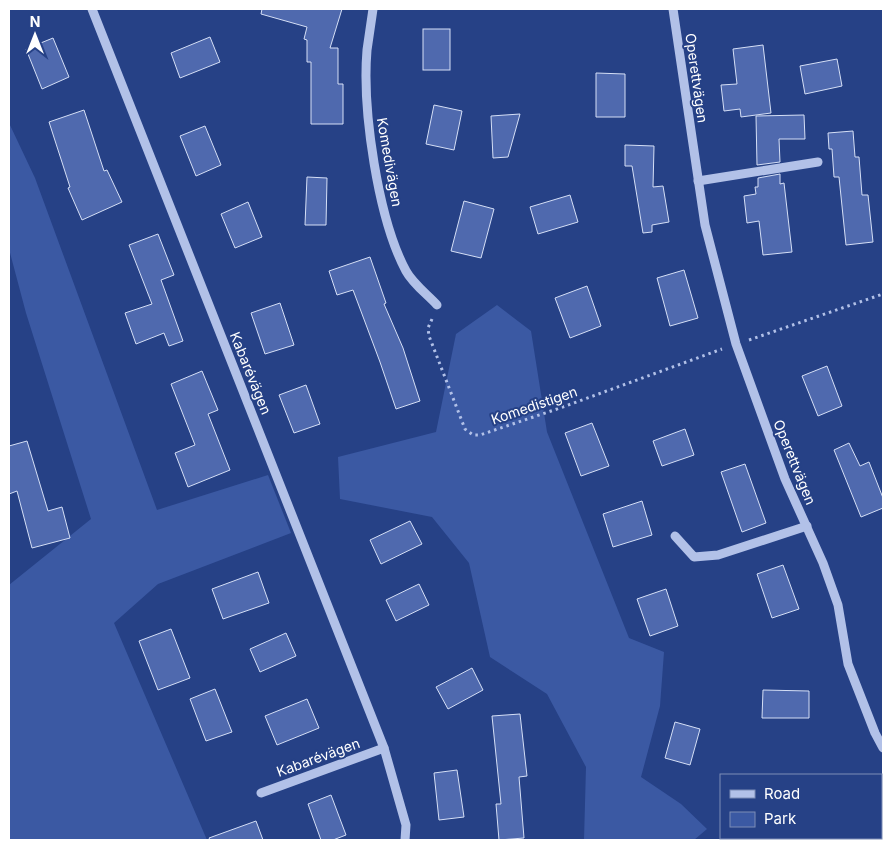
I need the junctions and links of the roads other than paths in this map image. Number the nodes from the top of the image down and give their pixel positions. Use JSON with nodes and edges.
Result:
{"nodes":[{"id":1,"x":92,"y":9,"type":"edge"},
{"id":2,"x":373,"y":9,"type":"edge"},
{"id":3,"x":673,"y":9,"type":"edge"},
{"id":4,"x":818,"y":162,"type":"dead end"},
{"id":5,"x":698,"y":181,"type":"junction"},
{"id":6,"x":437,"y":305,"type":"road end"},
{"id":7,"x":807,"y":526,"type":"junction"},
{"id":8,"x":675,"y":536,"type":"dead end"},
{"id":9,"x":384,"y":748,"type":"junction"},
{"id":10,"x":883,"y":748,"type":"edge"},
{"id":11,"x":261,"y":793,"type":"dead end"},
{"id":12,"x":405,"y":840,"type":"edge"}],
"edges":[{"from":1,"to":9,"type":"street","name":"Kabarévägen"},
{"from":2,"to":6,"type":"street","name":"Komedivägen"},
{"from":3,"to":5,"type":"street","name":"Operettvägen"},
{"from":4,"to":5,"type":"street"},
{"from":5,"to":7,"type":"street","name":"Operettvägen"},
{"from":7,"to":8,"type":"street"},
{"from":7,"to":10,"type":"street","name":"Operettvägen"},
{"from":9,"to":11,"type":"street","name":"Kabarévägen"},
{"from":9,"to":12,"type":"street","name":"Kabarévägen"}]}
